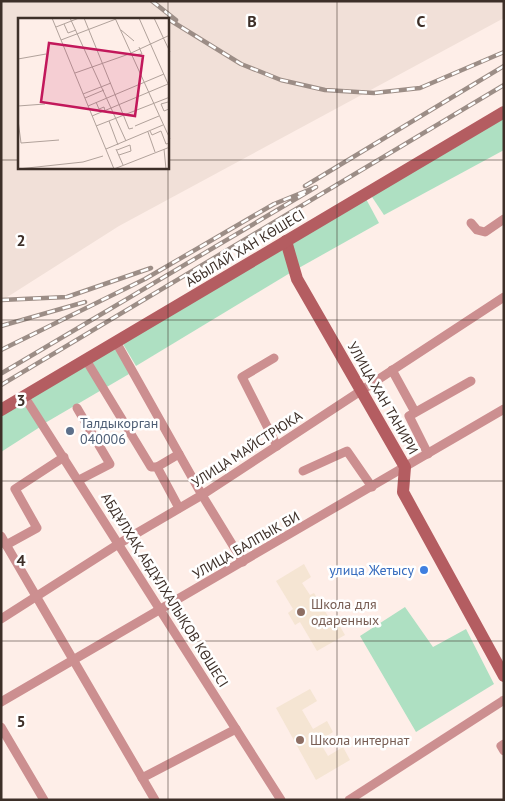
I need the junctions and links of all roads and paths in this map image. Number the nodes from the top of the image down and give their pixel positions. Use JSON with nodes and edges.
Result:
{"nodes":[{"id":1,"x":504,"y":112,"type":"edge"},
{"id":2,"x":504,"y":219,"type":"edge"},
{"id":3,"x":471,"y":224,"type":"dead end"},
{"id":4,"x":286,"y":241,"type":"junction"},
{"id":5,"x":504,"y":297,"type":"edge"},
{"id":6,"x":116,"y":342,"type":"junction"},
{"id":7,"x":274,"y":358,"type":"dead end"},
{"id":8,"x":86,"y":360,"type":"junction"},
{"id":9,"x":392,"y":370,"type":"junction"},
{"id":10,"x":471,"y":381,"type":"dead end"},
{"id":11,"x":362,"y":391,"type":"junction"},
{"id":12,"x":24,"y":396,"type":"junction"},
{"id":13,"x":77,"y":408,"type":"dead end"},
{"id":14,"x":504,"y":409,"type":"edge"},
{"id":15,"x":1,"y":410,"type":"edge"},
{"id":16,"x":415,"y":412,"type":"junction"},
{"id":17,"x":277,"y":446,"type":"junction"},
{"id":18,"x":179,"y":454,"type":"junction"},
{"id":19,"x":428,"y":454,"type":"junction"},
{"id":20,"x":64,"y":457,"type":"junction"},
{"id":21,"x":157,"y":467,"type":"junction"},
{"id":22,"x":405,"y":467,"type":"junction"},
{"id":23,"x":303,"y":471,"type":"dead end"},
{"id":24,"x":79,"y":480,"type":"junction"},
{"id":25,"x":372,"y":487,"type":"junction"},
{"id":26,"x":202,"y":495,"type":"junction"},
{"id":27,"x":179,"y":508,"type":"junction"},
{"id":28,"x":1,"y":536,"type":"edge"},
{"id":29,"x":120,"y":543,"type":"junction"},
{"id":30,"x":6,"y":545,"type":"junction"},
{"id":31,"x":243,"y":562,"type":"junction"},
{"id":32,"x":37,"y":596,"type":"junction"},
{"id":33,"x":161,"y":611,"type":"junction"},
{"id":34,"x":1,"y":619,"type":"edge"},
{"id":35,"x":74,"y":661,"type":"junction"},
{"id":36,"x":504,"y":676,"type":"edge"},
{"id":37,"x":503,"y":701,"type":"edge"},
{"id":38,"x":1,"y":702,"type":"edge"},
{"id":39,"x":1,"y":727,"type":"edge"},
{"id":40,"x":236,"y":729,"type":"junction"},
{"id":41,"x":504,"y":744,"type":"edge"},
{"id":42,"x":504,"y":751,"type":"edge"},
{"id":43,"x":142,"y":778,"type":"junction"},
{"id":44,"x":44,"y":800,"type":"edge"},
{"id":45,"x":155,"y":800,"type":"edge"},
{"id":46,"x":281,"y":800,"type":"edge"},
{"id":47,"x":349,"y":800,"type":"edge"}],
"edges":[{"from":1,"to":4,"type":"main road","name":"АБЫЛАЙ ХАН КӨШЕСІ"},
{"from":2,"to":3,"type":"street"},
{"from":4,"to":6,"type":"main road","name":"АБЫЛАЙ ХАН КӨШЕСІ"},
{"from":4,"to":11,"type":"main road","name":"УЛИЦА ХАН ТАНИРИ"},
{"from":5,"to":9,"type":"street","name":"УЛИЦА МАЙСТРЮКА"},
{"from":6,"to":8,"type":"main road","name":"АБЫЛАЙ ХАН КӨШЕСІ"},
{"from":6,"to":18,"type":"street"},
{"from":7,"to":17,"type":"street"},
{"from":8,"to":12,"type":"main road","name":"АБЫЛАЙ ХАН КӨШЕСІ"},
{"from":8,"to":21,"type":"street"},
{"from":9,"to":11,"type":"street","name":"УЛИЦА МАЙСТРЮКА"},
{"from":9,"to":16,"type":"street"},
{"from":10,"to":16,"type":"street"},
{"from":11,"to":17,"type":"street","name":"УЛИЦА МАЙСТРЮКА"},
{"from":11,"to":22,"type":"main road","name":"УЛИЦА ХАН ТАНИРИ"},
{"from":12,"to":15,"type":"main road","name":"АБЫЛАЙ ХАН КӨШЕСІ"},
{"from":12,"to":20,"type":"street","name":"АБДҰЛХАҚ АБДҰЛХАЛЫҚОВ КӨШЕСІ"},
{"from":13,"to":24,"type":"street"},
{"from":14,"to":19,"type":"street","name":"УЛИЦА БАЛПЫК БИ"},
{"from":16,"to":19,"type":"street"},
{"from":17,"to":26,"type":"street","name":"УЛИЦА МАЙСТРЮКА"},
{"from":18,"to":21,"type":"street"},
{"from":18,"to":26,"type":"street"},
{"from":19,"to":22,"type":"street","name":"УЛИЦА БАЛПЫК БИ"},
{"from":20,"to":24,"type":"street","name":"АБДҰЛХАҚ АБДҰЛХАЛЫҚОВ КӨШЕСІ"},
{"from":20,"to":30,"type":"street"},
{"from":21,"to":27,"type":"street"},
{"from":22,"to":25,"type":"street","name":"УЛИЦА БАЛПЫК БИ"},
{"from":22,"to":36,"type":"main road","name":"УЛИЦА ХАН ТАНИРИ"},
{"from":23,"to":25,"type":"street"},
{"from":24,"to":29,"type":"street","name":"АБДҰЛХАҚ АБДҰЛХАЛЫҚОВ КӨШЕСІ"},
{"from":25,"to":31,"type":"street","name":"УЛИЦА БАЛПЫК БИ"},
{"from":26,"to":27,"type":"street","name":"УЛИЦА МАЙСТРЮКА"},
{"from":26,"to":31,"type":"street"},
{"from":27,"to":29,"type":"street","name":"УЛИЦА МАЙСТРЮКА"},
{"from":28,"to":30,"type":"street"},
{"from":29,"to":32,"type":"street","name":"УЛИЦА МАЙСТРЮКА"},
{"from":29,"to":33,"type":"street","name":"АБДҰЛХАҚ АБДҰЛХАЛЫҚОВ КӨШЕСІ"},
{"from":30,"to":32,"type":"street"},
{"from":31,"to":33,"type":"street","name":"УЛИЦА БАЛПЫК БИ"},
{"from":32,"to":34,"type":"street","name":"УЛИЦА МАЙСТРЮКА"},
{"from":32,"to":35,"type":"street"},
{"from":33,"to":35,"type":"street","name":"УЛИЦА БАЛПЫК БИ"},
{"from":33,"to":40,"type":"street","name":"АБДҰЛХАҚ АБДҰЛХАЛЫҚОВ КӨШЕСІ"},
{"from":35,"to":38,"type":"street","name":"УЛИЦА БАЛПЫК БИ"},
{"from":35,"to":43,"type":"street"},
{"from":37,"to":47,"type":"street"},
{"from":39,"to":44,"type":"street"},
{"from":40,"to":43,"type":"street"},
{"from":40,"to":46,"type":"street","name":"АБДҰЛХАҚ АБДҰЛХАЛЫҚОВ КӨШЕСІ"},
{"from":41,"to":42,"type":"street"},
{"from":43,"to":45,"type":"street"}]}
